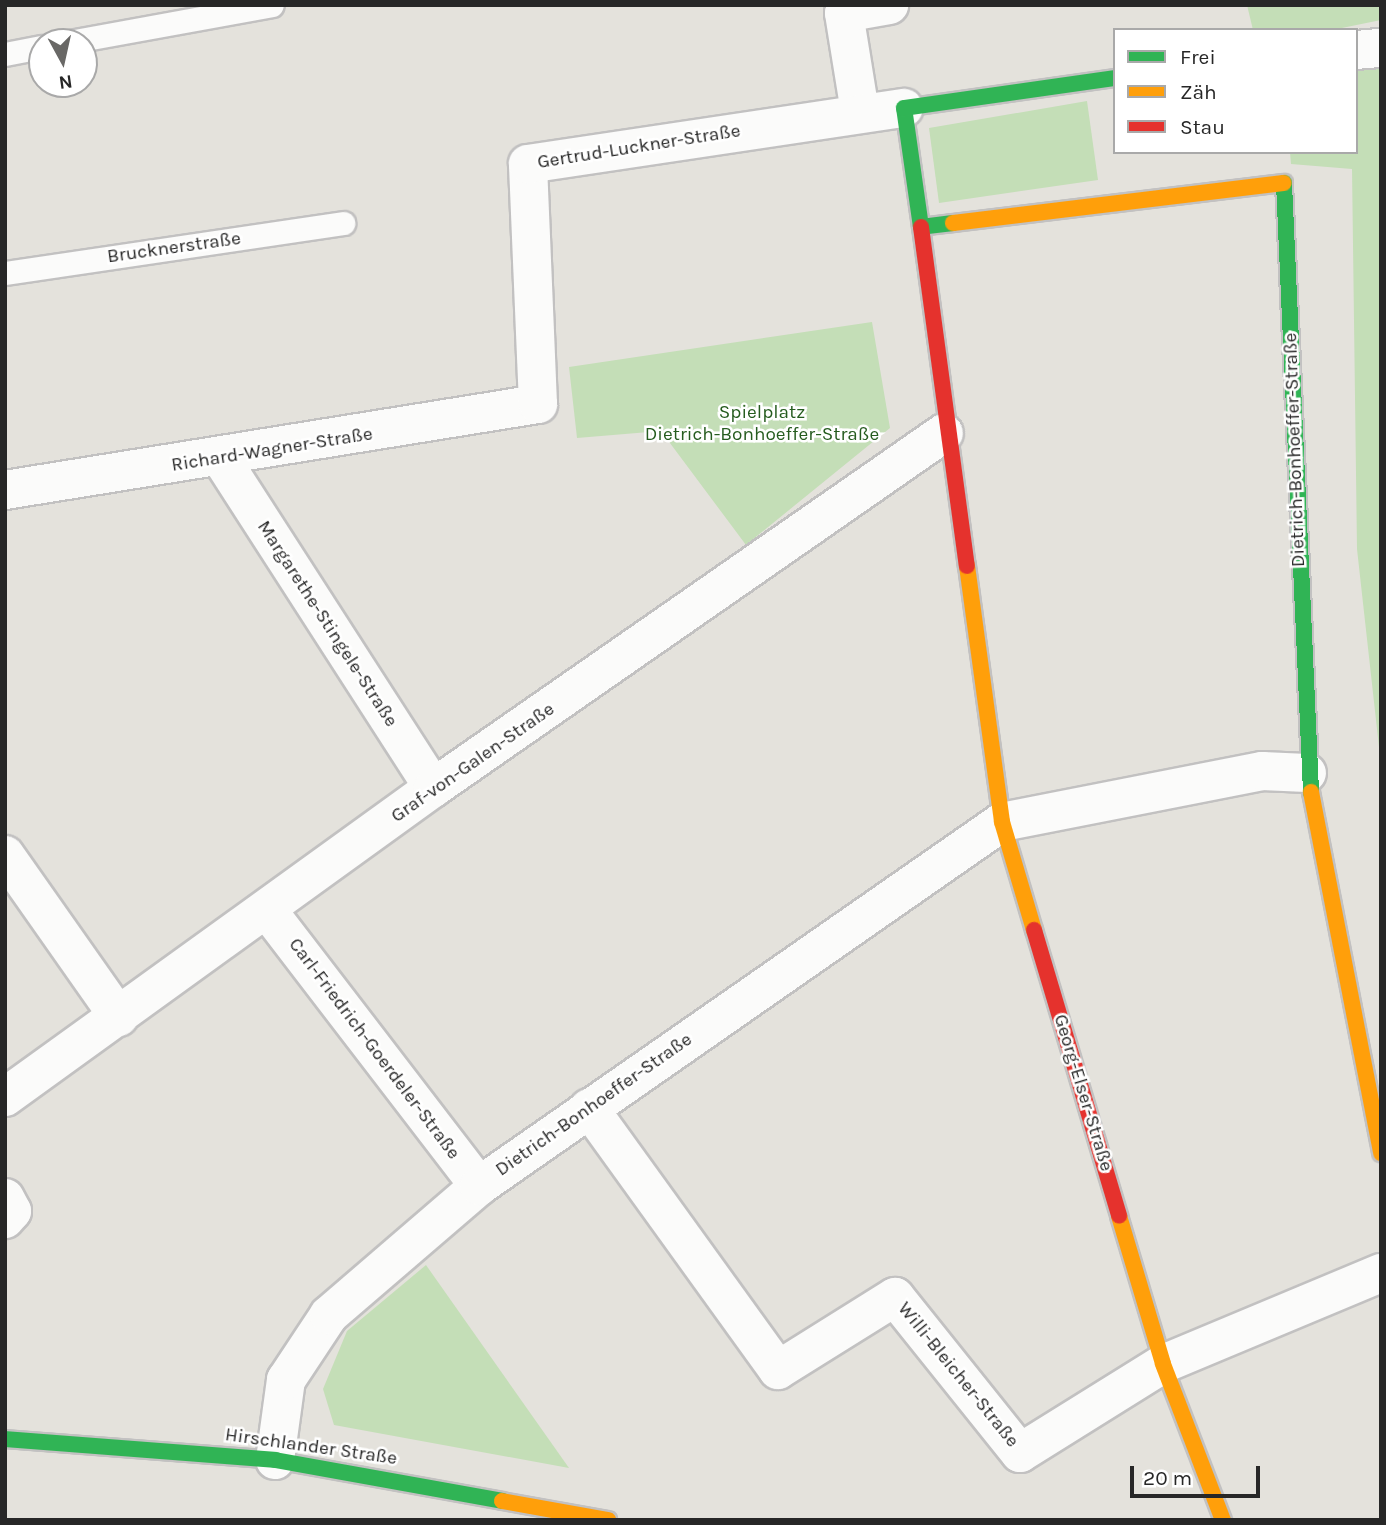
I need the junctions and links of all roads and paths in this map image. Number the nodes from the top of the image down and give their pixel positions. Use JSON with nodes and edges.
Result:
{"nodes":[{"id":1,"x":272,"y":5,"type":"edge"},
{"id":2,"x":889,"y":5,"type":"edge"},
{"id":3,"x":98,"y":37,"type":"edge"},
{"id":4,"x":1381,"y":48,"type":"edge"},
{"id":5,"x":28,"y":50,"type":"edge"},
{"id":6,"x":1358,"y":50,"type":"edge"},
{"id":7,"x":5,"y":54,"type":"edge"},
{"id":8,"x":1113,"y":78,"type":"edge"},
{"id":9,"x":904,"y":108,"type":"junction"},
{"id":10,"x":860,"y":112,"type":"junction"},
{"id":11,"x":343,"y":223,"type":"dead end"},
{"id":12,"x":921,"y":228,"type":"junction"},
{"id":13,"x":5,"y":273,"type":"edge"},
{"id":14,"x":538,"y":404,"type":"joint"},
{"id":15,"x":944,"y":433,"type":"junction"},
{"id":16,"x":222,"y":460,"type":"junction"},
{"id":17,"x":5,"y":490,"type":"edge"},
{"id":18,"x":1307,"y":773,"type":"junction"},
{"id":19,"x":433,"y":788,"type":"junction"},
{"id":20,"x":1002,"y":821,"type":"junction"},
{"id":21,"x":5,"y":855,"type":"edge"},
{"id":22,"x":268,"y":911,"type":"junction"},
{"id":23,"x":119,"y":1017,"type":"junction"},
{"id":24,"x":5,"y":1097,"type":"edge"},
{"id":25,"x":589,"y":1108,"type":"junction"},
{"id":26,"x":1381,"y":1153,"type":"edge"},
{"id":27,"x":479,"y":1186,"type":"junction"},
{"id":28,"x":5,"y":1198,"type":"edge"},
{"id":29,"x":5,"y":1219,"type":"edge"},
{"id":30,"x":1381,"y":1273,"type":"edge"},
{"id":31,"x":1163,"y":1364,"type":"junction"},
{"id":32,"x":5,"y":1439,"type":"edge"},
{"id":33,"x":275,"y":1460,"type":"junction"},
{"id":34,"x":608,"y":1520,"type":"edge"},
{"id":35,"x":1223,"y":1520,"type":"edge"}],
"edges":[{"from":1,"to":3,"type":"lane"},
{"from":2,"to":10,"type":"street"},
{"from":4,"to":6,"type":"street"},
{"from":5,"to":7,"type":"lane"},
{"from":8,"to":9,"type":"street"},
{"from":9,"to":10,"type":"street","name":"Gertrud-Luckner-Straße"},
{"from":9,"to":12,"type":"street"},
{"from":10,"to":14,"type":"street","name":"Gertrud-Luckner-Straße"},
{"from":11,"to":13,"type":"lane","name":"Brucknerstraße"},
{"from":12,"to":15,"type":"street"},
{"from":12,"to":18,"type":"street","name":"Dietrich-Bonhoeffer-Straße"},
{"from":14,"to":16,"type":"street","name":"Richard-Wagner-Straße"},
{"from":15,"to":19,"type":"street","name":"Graf-von-Galen-Straße"},
{"from":15,"to":20,"type":"street"},
{"from":16,"to":17,"type":"street","name":"Richard-Wagner-Straße"},
{"from":16,"to":19,"type":"street","name":"Margarethe-Stingele-Straße"},
{"from":18,"to":20,"type":"street","name":"Dietrich-Bonhoeffer-Straße"},
{"from":18,"to":26,"type":"street"},
{"from":19,"to":22,"type":"street","name":"Graf-von-Galen-Straße"},
{"from":20,"to":25,"type":"street","name":"Dietrich-Bonhoeffer-Straße"},
{"from":20,"to":31,"type":"street","name":"Georg-Elser-Straße"},
{"from":21,"to":23,"type":"street"},
{"from":22,"to":23,"type":"street","name":"Graf-von-Galen-Straße"},
{"from":22,"to":27,"type":"street","name":"Carl-Friedrich-Goerdeler-Straße"},
{"from":23,"to":24,"type":"street","name":"Graf-von-Galen-Straße"},
{"from":25,"to":27,"type":"street","name":"Dietrich-Bonhoeffer-Straße"},
{"from":25,"to":31,"type":"street","name":"Willi-Bleicher-Straße"},
{"from":27,"to":33,"type":"street","name":"Dietrich-Bonhoeffer-Straße"},
{"from":28,"to":29,"type":"street"},
{"from":30,"to":31,"type":"street"},
{"from":31,"to":35,"type":"street","name":"Georg-Elser-Straße"},
{"from":32,"to":33,"type":"street","name":"Hirschlander Straße"},
{"from":33,"to":34,"type":"street","name":"Hirschlander Straße"}]}
